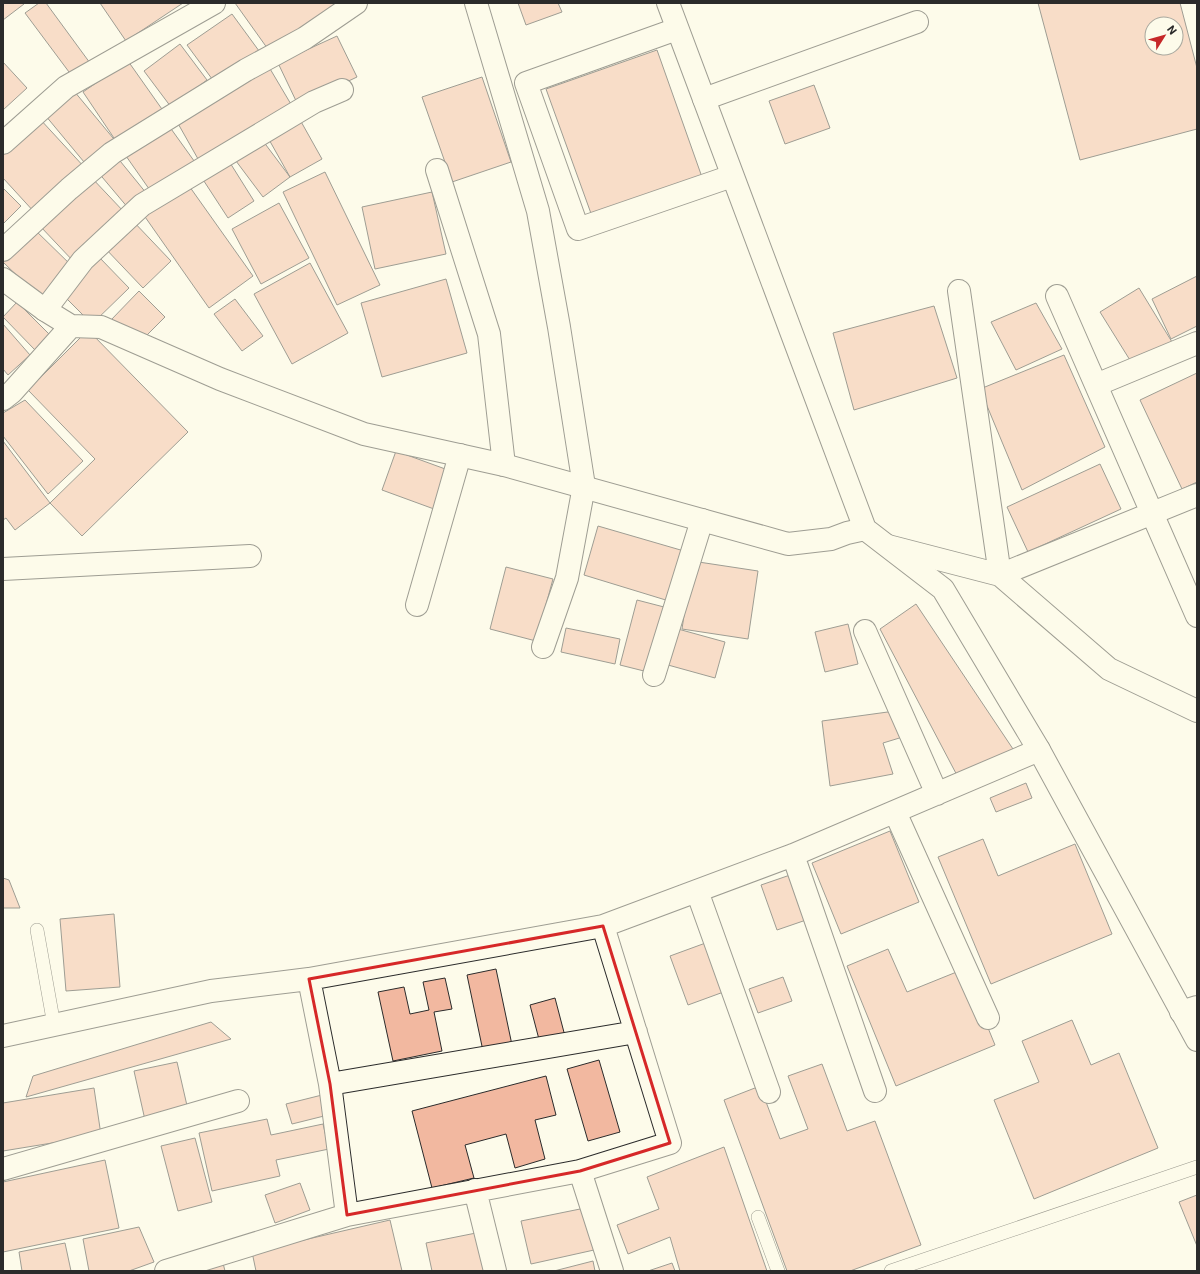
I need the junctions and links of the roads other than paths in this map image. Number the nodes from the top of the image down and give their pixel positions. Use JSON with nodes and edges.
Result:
{"nodes":[{"id":1,"x":214,"y":3,"type":"edge"},
{"id":2,"x":356,"y":3,"type":"edge"},
{"id":3,"x":476,"y":3,"type":"edge"},
{"id":4,"x":668,"y":3,"type":"edge"},
{"id":5,"x":917,"y":22,"type":"dead end"},
{"id":6,"x":677,"y":29,"type":"junction"},
{"id":7,"x":342,"y":90,"type":"dead end"},
{"id":8,"x":704,"y":99,"type":"junction"},
{"id":9,"x":3,"y":143,"type":"edge"},
{"id":10,"x":437,"y":170,"type":"dead end"},
{"id":11,"x":732,"y":176,"type":"junction"},
{"id":12,"x":3,"y":250,"type":"edge"},
{"id":13,"x":3,"y":279,"type":"edge"},
{"id":14,"x":959,"y":291,"type":"dead end"},
{"id":15,"x":1057,"y":296,"type":"dead end"},
{"id":16,"x":45,"y":310,"type":"junction"},
{"id":17,"x":72,"y":326,"type":"junction"},
{"id":18,"x":1197,"y":343,"type":"edge"},
{"id":19,"x":1096,"y":385,"type":"junction"},
{"id":20,"x":3,"y":399,"type":"edge"},
{"id":21,"x":460,"y":455,"type":"junction"},
{"id":22,"x":504,"y":465,"type":"junction"},
{"id":23,"x":584,"y":486,"type":"junction"},
{"id":24,"x":1197,"y":495,"type":"edge"},
{"id":25,"x":1153,"y":514,"type":"junction"},
{"id":26,"x":702,"y":520,"type":"junction"},
{"id":27,"x":865,"y":529,"type":"junction"},
{"id":28,"x":888,"y":546,"type":"junction"},
{"id":29,"x":250,"y":556,"type":"dead end"},
{"id":30,"x":3,"y":569,"type":"edge"},
{"id":31,"x":1000,"y":575,"type":"junction"},
{"id":32,"x":417,"y":605,"type":"dead end"},
{"id":33,"x":1197,"y":616,"type":"edge"},
{"id":34,"x":865,"y":631,"type":"dead end"},
{"id":35,"x":543,"y":647,"type":"dead end"},
{"id":36,"x":654,"y":675,"type":"dead end"},
{"id":37,"x":1197,"y":711,"type":"edge"},
{"id":38,"x":1039,"y":750,"type":"junction"},
{"id":39,"x":937,"y":794,"type":"junction"},
{"id":40,"x":895,"y":812,"type":"junction"},
{"id":41,"x":793,"y":855,"type":"junction"},
{"id":42,"x":697,"y":891,"type":"junction"},
{"id":43,"x":603,"y":926,"type":"junction"},
{"id":44,"x":37,"y":930,"type":"dead end"},
{"id":45,"x":309,"y":979,"type":"junction"},
{"id":46,"x":1189,"y":1009,"type":"edge"},
{"id":47,"x":988,"y":1018,"type":"dead end"},
{"id":48,"x":54,"y":1025,"type":"junction"},
{"id":49,"x":636,"y":1032,"type":"junction"},
{"id":50,"x":3,"y":1036,"type":"edge"},
{"id":51,"x":1197,"y":1040,"type":"edge"},
{"id":52,"x":330,"y":1084,"type":"junction"},
{"id":53,"x":875,"y":1091,"type":"dead end"},
{"id":54,"x":769,"y":1092,"type":"dead end"},
{"id":55,"x":238,"y":1101,"type":"dead end"},
{"id":56,"x":1197,"y":1167,"type":"edge"},
{"id":57,"x":3,"y":1169,"type":"edge"},
{"id":58,"x":580,"y":1171,"type":"junction"},
{"id":59,"x":475,"y":1190,"type":"junction"},
{"id":60,"x":347,"y":1215,"type":"junction"},
{"id":61,"x":758,"y":1217,"type":"dead end"},
{"id":62,"x":166,"y":1271,"type":"edge"},
{"id":63,"x":495,"y":1271,"type":"edge"},
{"id":64,"x":612,"y":1271,"type":"edge"},
{"id":65,"x":778,"y":1271,"type":"edge"},
{"id":66,"x":891,"y":1271,"type":"edge"}],
"edges":[{"from":1,"to":9,"type":"street"},
{"from":2,"to":12,"type":"street"},
{"from":3,"to":23,"type":"street"},
{"from":4,"to":6,"type":"street"},
{"from":5,"to":8,"type":"street"},
{"from":6,"to":8,"type":"street"},
{"from":6,"to":11,"type":"street"},
{"from":7,"to":16,"type":"street"},
{"from":8,"to":11,"type":"street"},
{"from":10,"to":22,"type":"street"},
{"from":11,"to":27,"type":"street"},
{"from":13,"to":16,"type":"street"},
{"from":14,"to":31,"type":"street"},
{"from":15,"to":19,"type":"street"},
{"from":16,"to":17,"type":"street"},
{"from":17,"to":20,"type":"street"},
{"from":17,"to":21,"type":"street"},
{"from":18,"to":19,"type":"street"},
{"from":19,"to":25,"type":"street"},
{"from":21,"to":22,"type":"street"},
{"from":21,"to":32,"type":"street"},
{"from":22,"to":23,"type":"street"},
{"from":23,"to":26,"type":"street"},
{"from":23,"to":35,"type":"street"},
{"from":24,"to":25,"type":"street"},
{"from":25,"to":31,"type":"street"},
{"from":25,"to":33,"type":"street"},
{"from":26,"to":27,"type":"street"},
{"from":26,"to":36,"type":"street"},
{"from":27,"to":28,"type":"street"},
{"from":28,"to":31,"type":"street"},
{"from":28,"to":38,"type":"street"},
{"from":29,"to":30,"type":"street"},
{"from":31,"to":37,"type":"street"},
{"from":34,"to":39,"type":"street"},
{"from":38,"to":39,"type":"street"},
{"from":38,"to":46,"type":"street"},
{"from":39,"to":40,"type":"street"},
{"from":40,"to":41,"type":"street"},
{"from":40,"to":47,"type":"street"},
{"from":41,"to":42,"type":"street"},
{"from":41,"to":53,"type":"street"},
{"from":42,"to":43,"type":"street"},
{"from":42,"to":54,"type":"street"},
{"from":43,"to":45,"type":"street"},
{"from":43,"to":49,"type":"street"},
{"from":44,"to":48,"type":"lane"},
{"from":45,"to":48,"type":"street"},
{"from":45,"to":52,"type":"street"},
{"from":46,"to":51,"type":"street"},
{"from":48,"to":50,"type":"street"},
{"from":49,"to":52,"type":"street"},
{"from":49,"to":58,"type":"street"},
{"from":52,"to":60,"type":"street"},
{"from":55,"to":57,"type":"street"},
{"from":56,"to":66,"type":"lane"},
{"from":58,"to":59,"type":"street"},
{"from":58,"to":64,"type":"street"},
{"from":59,"to":60,"type":"street"},
{"from":59,"to":63,"type":"street"},
{"from":60,"to":62,"type":"street"},
{"from":61,"to":65,"type":"lane"}]}
